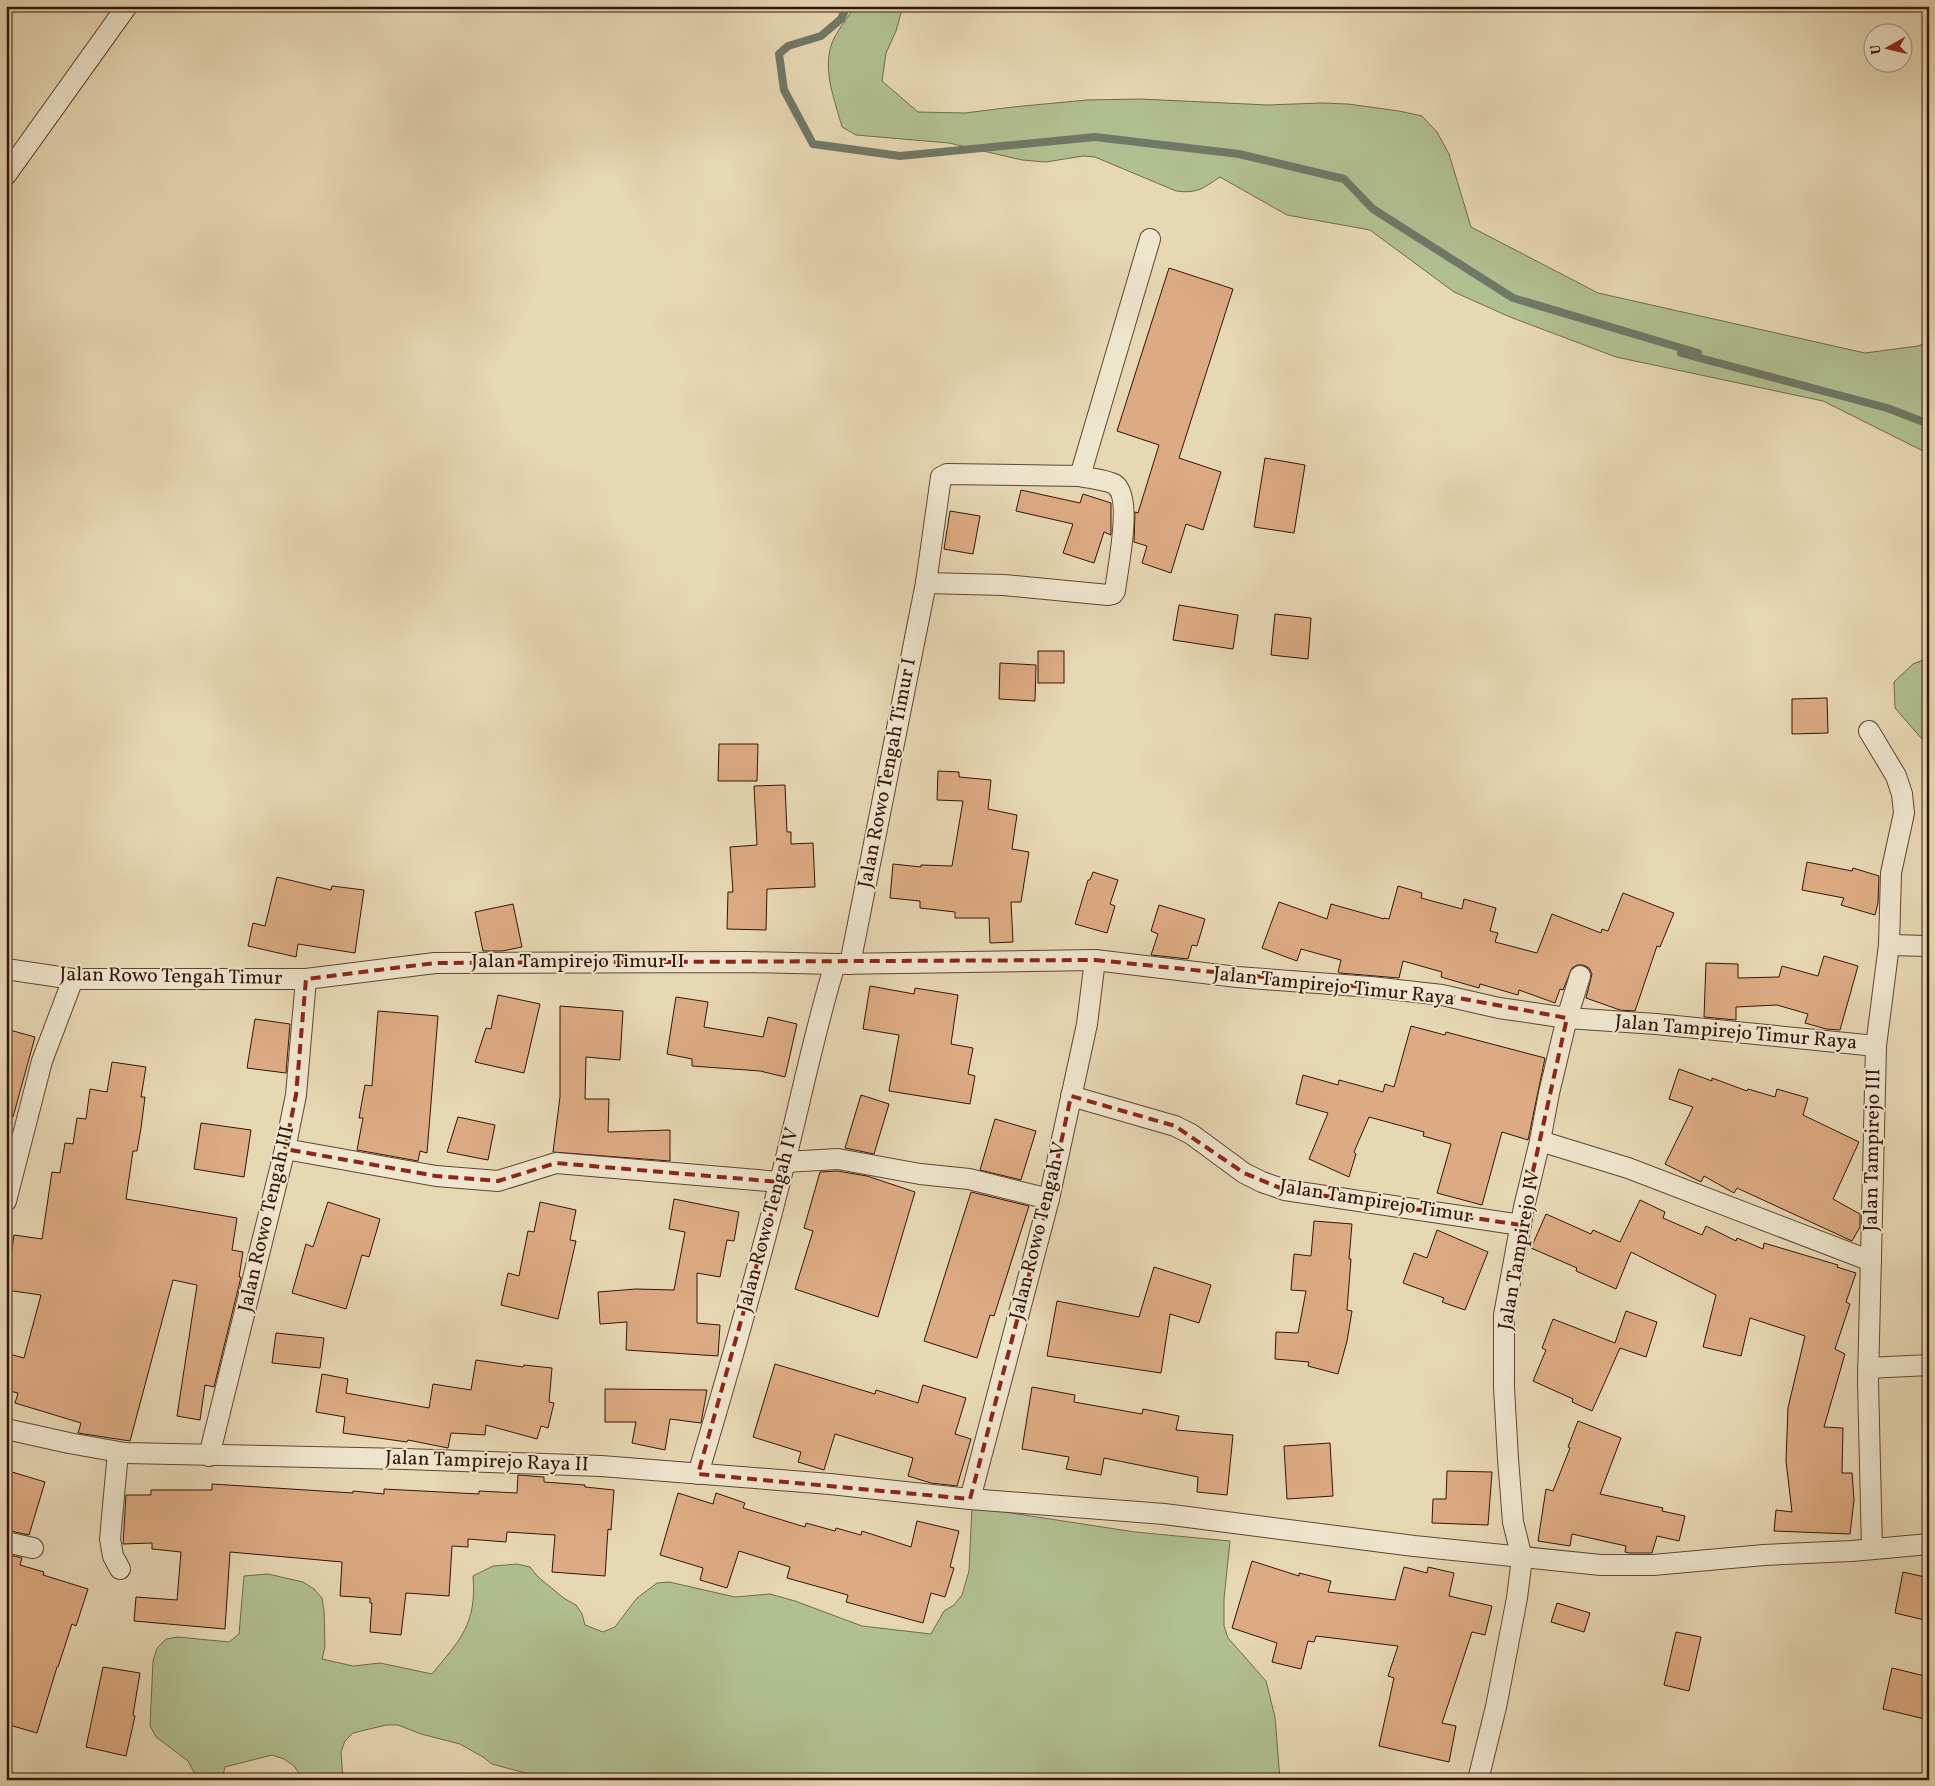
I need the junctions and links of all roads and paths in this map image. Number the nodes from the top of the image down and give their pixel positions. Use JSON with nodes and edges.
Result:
{"nodes":[{"id":1,"x":127,"y":6,"type":"edge"},
{"id":2,"x":6,"y":175,"type":"edge"},
{"id":3,"x":1150,"y":239,"type":"dead end"},
{"id":4,"x":1080,"y":476,"type":"junction"},
{"id":5,"x":926,"y":583,"type":"junction"},
{"id":6,"x":1869,"y":731,"type":"dead end"},
{"id":7,"x":1889,"y":945,"type":"junction"},
{"id":8,"x":1929,"y":946,"type":"edge"},
{"id":9,"x":1096,"y":960,"type":"junction"},
{"id":10,"x":842,"y":964,"type":"junction"},
{"id":11,"x":6,"y":969,"type":"edge"},
{"id":12,"x":1580,"y":976,"type":"dead end"},
{"id":13,"x":73,"y":979,"type":"junction"},
{"id":14,"x":306,"y":979,"type":"junction"},
{"id":15,"x":1567,"y":1018,"type":"junction"},
{"id":16,"x":1876,"y":1046,"type":"junction"},
{"id":17,"x":1071,"y":1096,"type":"junction"},
{"id":18,"x":1540,"y":1141,"type":"junction"},
{"id":19,"x":285,"y":1149,"type":"junction"},
{"id":20,"x":785,"y":1162,"type":"junction"},
{"id":21,"x":780,"y":1182,"type":"junction"},
{"id":22,"x":1049,"y":1198,"type":"junction"},
{"id":23,"x":6,"y":1200,"type":"edge"},
{"id":24,"x":1521,"y":1225,"type":"junction"},
{"id":25,"x":1871,"y":1261,"type":"junction"},
{"id":26,"x":1929,"y":1365,"type":"edge"},
{"id":27,"x":1868,"y":1368,"type":"junction"},
{"id":28,"x":6,"y":1429,"type":"edge"},
{"id":29,"x":118,"y":1452,"type":"junction"},
{"id":30,"x":209,"y":1456,"type":"junction"},
{"id":31,"x":698,"y":1474,"type":"junction"},
{"id":32,"x":970,"y":1499,"type":"junction"},
{"id":33,"x":6,"y":1542,"type":"edge"},
{"id":34,"x":1929,"y":1544,"type":"edge"},
{"id":35,"x":33,"y":1548,"type":"dead end"},
{"id":36,"x":1872,"y":1549,"type":"junction"},
{"id":37,"x":1522,"y":1558,"type":"junction"},
{"id":38,"x":120,"y":1569,"type":"dead end"},
{"id":39,"x":1478,"y":1780,"type":"edge"}],
"edges":[{"from":1,"to":2,"type":"street"},
{"from":3,"to":4,"type":"street"},
{"from":4,"to":5,"type":"street","name":"Jalan Rowo Tengah Timur I"},
{"from":4,"to":5,"type":"street","name":"Jalan Rowo Tengah Timur I"},
{"from":5,"to":10,"type":"street","name":"Jalan Rowo Tengah Timur I"},
{"from":6,"to":7,"type":"street","name":"Jalan Tampirejo III"},
{"from":7,"to":8,"type":"street"},
{"from":7,"to":16,"type":"street","name":"Jalan Tampirejo III"},
{"from":9,"to":10,"type":"street","name":"Jalan Tampirejo Timur Raya"},
{"from":9,"to":15,"type":"street","name":"Jalan Tampirejo Timur Raya"},
{"from":9,"to":17,"type":"street","name":"Jalan Rowo Tengah V"},
{"from":10,"to":14,"type":"street","name":"Jalan Tampirejo Timur II"},
{"from":10,"to":20,"type":"street","name":"Jalan Rowo Tengah IV"},
{"from":11,"to":13,"type":"street","name":"Jalan Rowo Tengah Timur"},
{"from":12,"to":15,"type":"street","name":"Jalan Tampirejo IV"},
{"from":13,"to":14,"type":"street","name":"Jalan Rowo Tengah Timur"},
{"from":13,"to":23,"type":"street"},
{"from":14,"to":19,"type":"street","name":"Jalan Rowo Tengah III"},
{"from":15,"to":16,"type":"street","name":"Jalan Tampirejo Timur Raya"},
{"from":15,"to":18,"type":"street","name":"Jalan Tampirejo IV"},
{"from":16,"to":25,"type":"street","name":"Jalan Tampirejo III"},
{"from":17,"to":22,"type":"street","name":"Jalan Rowo Tengah V"},
{"from":17,"to":24,"type":"street","name":"Jalan Tampirejo Timur"},
{"from":18,"to":24,"type":"street","name":"Jalan Tampirejo IV"},
{"from":18,"to":25,"type":"street"},
{"from":19,"to":21,"type":"street"},
{"from":19,"to":30,"type":"street","name":"Jalan Rowo Tengah III"},
{"from":20,"to":21,"type":"street","name":"Jalan Rowo Tengah IV"},
{"from":20,"to":22,"type":"street"},
{"from":21,"to":31,"type":"street","name":"Jalan Rowo Tengah IV"},
{"from":22,"to":32,"type":"street","name":"Jalan Rowo Tengah V"},
{"from":24,"to":37,"type":"street","name":"Jalan Tampirejo IV"},
{"from":25,"to":27,"type":"street","name":"Jalan Tampirejo III"},
{"from":26,"to":27,"type":"street"},
{"from":27,"to":36,"type":"street","name":"Jalan Tampirejo III"},
{"from":28,"to":29,"type":"street","name":"Jalan Tampirejo Raya II"},
{"from":29,"to":30,"type":"street","name":"Jalan Tampirejo Raya II"},
{"from":29,"to":38,"type":"street"},
{"from":30,"to":31,"type":"street","name":"Jalan Tampirejo Raya II"},
{"from":31,"to":32,"type":"street","name":"Jalan Tampirejo Raya II"},
{"from":32,"to":37,"type":"street","name":"Jalan Tampirejo Raya II"},
{"from":33,"to":35,"type":"street"},
{"from":34,"to":36,"type":"street","name":"Jalan Tampirejo Raya II"},
{"from":36,"to":37,"type":"street","name":"Jalan Tampirejo Raya II"},
{"from":37,"to":39,"type":"street"}]}
